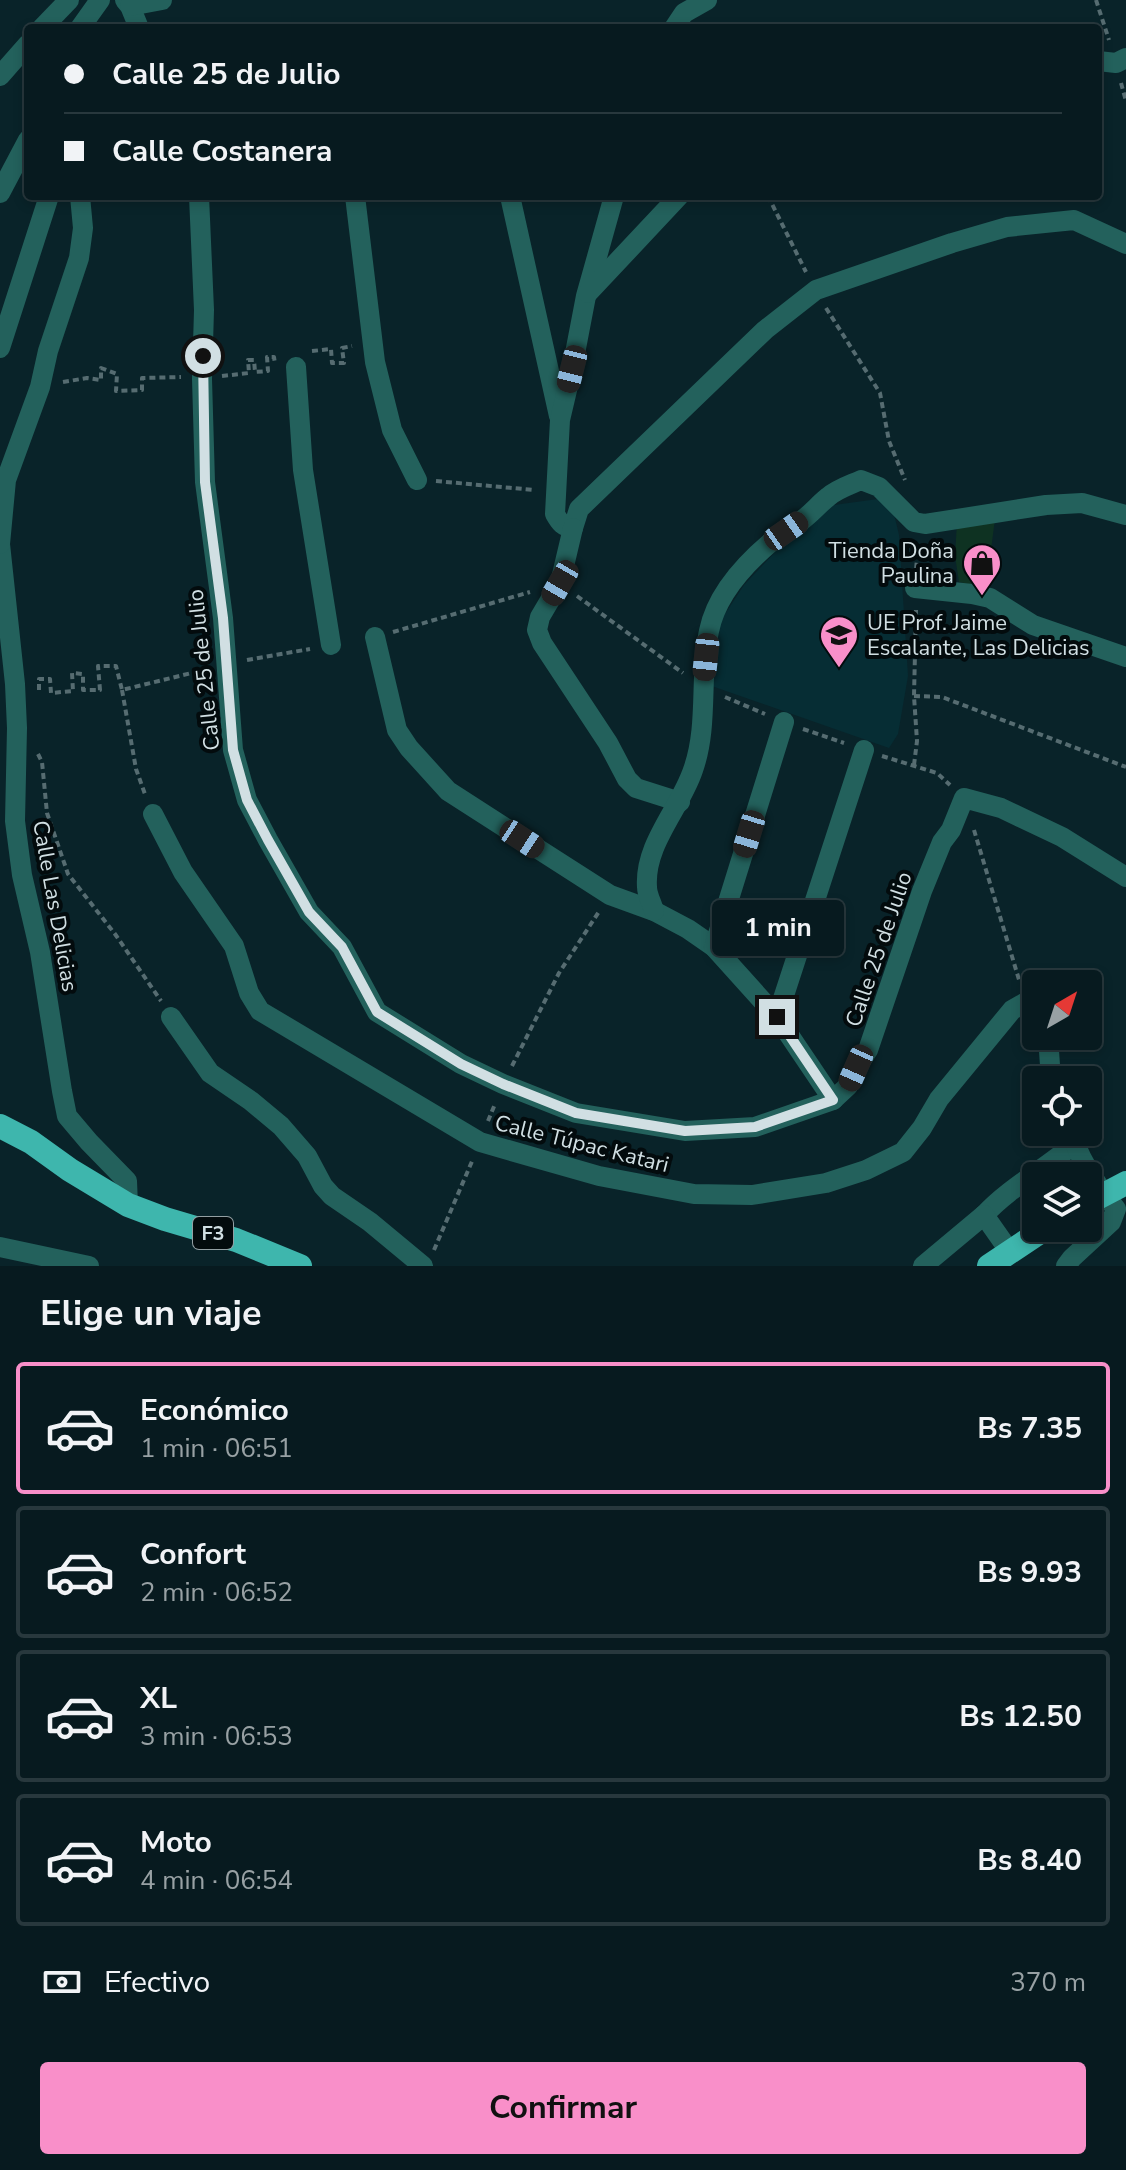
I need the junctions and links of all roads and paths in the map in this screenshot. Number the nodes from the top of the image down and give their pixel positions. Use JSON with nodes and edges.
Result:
{"nodes":[{"id":1,"x":69,"y":0,"type":"edge"},
{"id":2,"x":100,"y":0,"type":"edge"},
{"id":3,"x":162,"y":0,"type":"edge"},
{"id":4,"x":707,"y":0,"type":"edge"},
{"id":5,"x":128,"y":3,"type":"edge"},
{"id":6,"x":679,"y":14,"type":"edge"},
{"id":7,"x":46,"y":24,"type":"edge"},
{"id":8,"x":83,"y":24,"type":"edge"},
{"id":9,"x":137,"y":24,"type":"edge"},
{"id":10,"x":24,"y":49,"type":"edge"},
{"id":11,"x":1126,"y":58,"type":"edge"},
{"id":12,"x":1102,"y":61,"type":"edge"},
{"id":13,"x":0,"y":76,"type":"edge"},
{"id":14,"x":24,"y":148,"type":"edge"},
{"id":15,"x":0,"y":193,"type":"edge"},
{"id":16,"x":48,"y":200,"type":"edge"},
{"id":17,"x":80,"y":200,"type":"edge"},
{"id":18,"x":199,"y":200,"type":"edge"},
{"id":19,"x":355,"y":200,"type":"edge"},
{"id":20,"x":511,"y":200,"type":"edge"},
{"id":21,"x":613,"y":200,"type":"edge"},
{"id":22,"x":675,"y":200,"type":"edge"},
{"id":23,"x":770,"y":200,"type":"edge"},
{"id":24,"x":1126,"y":244,"type":"edge"},
{"id":25,"x":816,"y":290,"type":"junction"},
{"id":26,"x":586,"y":296,"type":"junction"},
{"id":27,"x":0,"y":348,"type":"edge"},
{"id":28,"x":296,"y":367,"type":"dead end"},
{"id":29,"x":202,"y":379,"type":"junction"},
{"id":30,"x":40,"y":387,"type":"junction"},
{"id":31,"x":560,"y":420,"type":"junction"},
{"id":32,"x":417,"y":480,"type":"joint"},
{"id":33,"x":907,"y":484,"type":"dead end"},
{"id":34,"x":555,"y":492,"type":"junction"},
{"id":35,"x":1126,"y":515,"type":"edge"},
{"id":36,"x":914,"y":522,"type":"junction"},
{"id":37,"x":573,"y":528,"type":"junction"},
{"id":38,"x":0,"y":544,"type":"edge"},
{"id":39,"x":560,"y":583,"type":"junction"},
{"id":40,"x":915,"y":588,"type":"junction"},
{"id":41,"x":375,"y":637,"type":"joint"},
{"id":42,"x":331,"y":645,"type":"joint"},
{"id":43,"x":1126,"y":657,"type":"edge"},
{"id":44,"x":227,"y":664,"type":"junction"},
{"id":45,"x":15,"y":684,"type":"junction"},
{"id":46,"x":702,"y":686,"type":"junction"},
{"id":47,"x":122,"y":690,"type":"junction"},
{"id":48,"x":914,"y":696,"type":"junction"},
{"id":49,"x":784,"y":722,"type":"junction"},
{"id":50,"x":17,"y":728,"type":"junction"},
{"id":51,"x":864,"y":750,"type":"junction"},
{"id":52,"x":914,"y":766,"type":"junction"},
{"id":53,"x":1126,"y":767,"type":"edge"},
{"id":54,"x":964,"y":798,"type":"junction"},
{"id":55,"x":680,"y":802,"type":"junction"},
{"id":56,"x":153,"y":814,"type":"joint"},
{"id":57,"x":1126,"y":877,"type":"edge"},
{"id":58,"x":654,"y":911,"type":"junction"},
{"id":59,"x":714,"y":947,"type":"junction"},
{"id":60,"x":1022,"y":983,"type":"edge"},
{"id":61,"x":1022,"y":1007,"type":"edge"},
{"id":62,"x":171,"y":1017,"type":"joint"},
{"id":63,"x":777,"y":1017,"type":"junction"},
{"id":64,"x":833,"y":1100,"type":"junction"},
{"id":65,"x":0,"y":1126,"type":"edge"},
{"id":66,"x":1067,"y":1146,"type":"edge"},
{"id":67,"x":1126,"y":1183,"type":"edge"},
{"id":68,"x":1102,"y":1195,"type":"edge"},
{"id":69,"x":1102,"y":1201,"type":"edge"},
{"id":70,"x":128,"y":1205,"type":"junction"},
{"id":71,"x":984,"y":1215,"type":"junction"},
{"id":72,"x":1102,"y":1230,"type":"edge"},
{"id":73,"x":1025,"y":1242,"type":"edge"},
{"id":74,"x":1089,"y":1242,"type":"edge"},
{"id":75,"x":0,"y":1247,"type":"edge"},
{"id":76,"x":1010,"y":1252,"type":"junction"},
{"id":77,"x":89,"y":1266,"type":"edge"},
{"id":78,"x":298,"y":1266,"type":"edge"},
{"id":79,"x":423,"y":1266,"type":"edge"},
{"id":80,"x":923,"y":1266,"type":"edge"},
{"id":81,"x":989,"y":1266,"type":"edge"},
{"id":82,"x":1066,"y":1266,"type":"edge"}],
"edges":[{"from":1,"to":7,"type":"street"},
{"from":2,"to":8,"type":"street"},
{"from":3,"to":5,"type":"street"},
{"from":4,"to":6,"type":"street"},
{"from":5,"to":9,"type":"street"},
{"from":10,"to":13,"type":"street"},
{"from":11,"to":12,"type":"street"},
{"from":14,"to":15,"type":"street"},
{"from":16,"to":27,"type":"street"},
{"from":17,"to":30,"type":"street","name":"Calle Las Delicias"},
{"from":18,"to":29,"type":"street","name":"Calle 25 de Julio"},
{"from":19,"to":32,"type":"street"},
{"from":20,"to":31,"type":"street"},
{"from":21,"to":26,"type":"street"},
{"from":22,"to":26,"type":"street"},
{"from":23,"to":25,"type":"path"},
{"from":24,"to":25,"type":"street"},
{"from":25,"to":33,"type":"path"},
{"from":25,"to":37,"type":"street"},
{"from":26,"to":31,"type":"street"},
{"from":28,"to":42,"type":"street"},
{"from":29,"to":30,"type":"path"},
{"from":29,"to":44,"type":"street","name":"Calle 25 de Julio"},
{"from":30,"to":38,"type":"street","name":"Calle Las Delicias"},
{"from":31,"to":34,"type":"street"},
{"from":32,"to":34,"type":"path"},
{"from":34,"to":37,"type":"street"},
{"from":35,"to":36,"type":"street"},
{"from":36,"to":40,"type":"path"},
{"from":36,"to":46,"type":"street"},
{"from":37,"to":39,"type":"street"},
{"from":38,"to":45,"type":"street","name":"Calle Las Delicias"},
{"from":39,"to":41,"type":"path"},
{"from":39,"to":46,"type":"path"},
{"from":39,"to":55,"type":"street"},
{"from":40,"to":43,"type":"street"},
{"from":40,"to":48,"type":"path"},
{"from":41,"to":58,"type":"street"},
{"from":42,"to":44,"type":"path"},
{"from":44,"to":47,"type":"path"},
{"from":44,"to":64,"type":"street","name":"Calle 25 de Julio"},
{"from":45,"to":47,"type":"path"},
{"from":45,"to":50,"type":"street","name":"Calle Las Delicias"},
{"from":46,"to":49,"type":"path"},
{"from":46,"to":55,"type":"street"},
{"from":47,"to":56,"type":"path"},
{"from":48,"to":52,"type":"path"},
{"from":48,"to":53,"type":"path"},
{"from":49,"to":51,"type":"path"},
{"from":49,"to":59,"type":"street"},
{"from":50,"to":62,"type":"path"},
{"from":50,"to":70,"type":"street","name":"Calle Las Delicias"},
{"from":51,"to":52,"type":"path"},
{"from":51,"to":63,"type":"street"},
{"from":52,"to":54,"type":"path"},
{"from":54,"to":57,"type":"street"},
{"from":54,"to":60,"type":"path"},
{"from":54,"to":64,"type":"street","name":"Calle 25 de Julio"},
{"from":55,"to":58,"type":"street"},
{"from":56,"to":61,"type":"street","name":"Calle Túpac Katari"},
{"from":58,"to":59,"type":"street"},
{"from":59,"to":63,"type":"street"},
{"from":62,"to":79,"type":"street"},
{"from":63,"to":64,"type":"street"},
{"from":65,"to":70,"type":"highway","number":"F3"},
{"from":66,"to":71,"type":"street"},
{"from":67,"to":68,"type":"highway"},
{"from":69,"to":72,"type":"street"},
{"from":70,"to":78,"type":"highway","number":"F3"},
{"from":71,"to":76,"type":"street"},
{"from":71,"to":80,"type":"street"},
{"from":73,"to":76,"type":"highway"},
{"from":74,"to":82,"type":"street"},
{"from":75,"to":77,"type":"street"},
{"from":76,"to":81,"type":"highway"}]}
